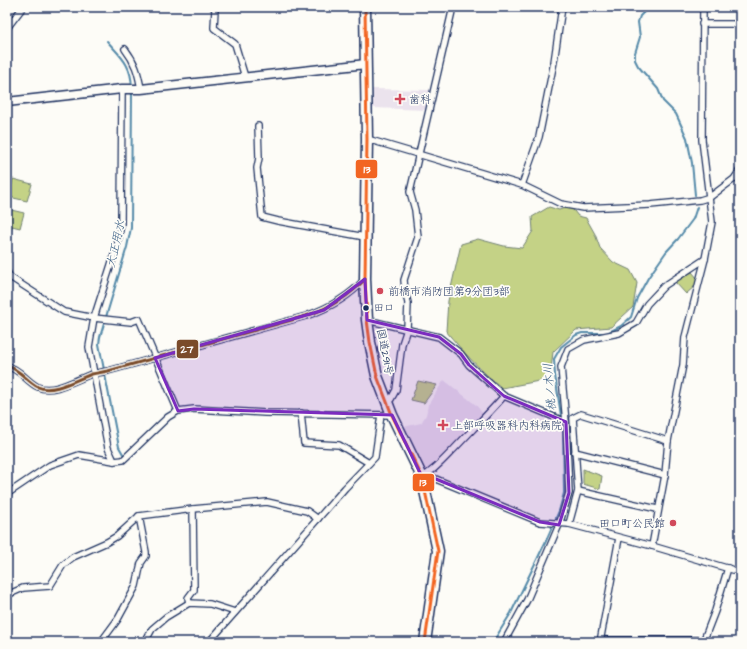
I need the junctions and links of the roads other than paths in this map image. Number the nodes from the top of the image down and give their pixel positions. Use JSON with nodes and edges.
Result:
{"nodes":[{"id":1,"x":23,"y":7,"type":"edge"},
{"id":2,"x":214,"y":7,"type":"edge"},
{"id":3,"x":365,"y":7,"type":"edge"},
{"id":4,"x":453,"y":7,"type":"edge"},
{"id":5,"x":562,"y":7,"type":"edge"},
{"id":6,"x":703,"y":7,"type":"edge"},
{"id":7,"x":702,"y":24,"type":"junction"},
{"id":8,"x":740,"y":24,"type":"edge"},
{"id":9,"x":7,"y":28,"type":"edge"},
{"id":10,"x":125,"y":49,"type":"dead end"},
{"id":11,"x":366,"y":64,"type":"junction"},
{"id":12,"x":245,"y":78,"type":"junction"},
{"id":13,"x":122,"y":89,"type":"junction"},
{"id":14,"x":141,"y":89,"type":"junction"},
{"id":15,"x":7,"y":102,"type":"edge"},
{"id":16,"x":258,"y":126,"type":"dead end"},
{"id":17,"x":367,"y":139,"type":"junction"},
{"id":18,"x":420,"y":155,"type":"junction"},
{"id":19,"x":740,"y":170,"type":"edge"},
{"id":20,"x":522,"y":186,"type":"junction"},
{"id":21,"x":710,"y":197,"type":"junction"},
{"id":22,"x":365,"y":237,"type":"junction"},
{"id":23,"x":705,"y":259,"type":"junction"},
{"id":24,"x":7,"y":272,"type":"edge"},
{"id":25,"x":365,"y":279,"type":"junction"},
{"id":26,"x":94,"y":318,"type":"junction"},
{"id":27,"x":367,"y":320,"type":"junction"},
{"id":28,"x":407,"y":329,"type":"junction"},
{"id":29,"x":155,"y":358,"type":"junction"},
{"id":30,"x":7,"y":366,"type":"edge"},
{"id":31,"x":96,"y":373,"type":"junction"},
{"id":32,"x":504,"y":396,"type":"junction"},
{"id":33,"x":386,"y":403,"type":"junction"},
{"id":34,"x":178,"y":411,"type":"junction"},
{"id":35,"x":301,"y":413,"type":"junction"},
{"id":36,"x":386,"y":415,"type":"junction"},
{"id":37,"x":566,"y":422,"type":"junction"},
{"id":38,"x":668,"y":441,"type":"junction"},
{"id":39,"x":575,"y":452,"type":"junction"},
{"id":40,"x":114,"y":461,"type":"junction"},
{"id":41,"x":369,"y":463,"type":"junction"},
{"id":42,"x":665,"y":475,"type":"junction"},
{"id":43,"x":422,"y":477,"type":"junction"},
{"id":44,"x":578,"y":491,"type":"junction"},
{"id":45,"x":7,"y":494,"type":"edge"},
{"id":46,"x":193,"y":509,"type":"junction"},
{"id":47,"x":657,"y":509,"type":"junction"},
{"id":48,"x":139,"y":516,"type":"junction"},
{"id":49,"x":318,"y":519,"type":"junction"},
{"id":50,"x":569,"y":524,"type":"junction"},
{"id":51,"x":559,"y":525,"type":"junction"},
{"id":52,"x":619,"y":538,"type":"junction"},
{"id":53,"x":652,"y":546,"type":"junction"},
{"id":54,"x":728,"y":568,"type":"junction"},
{"id":55,"x":740,"y":572,"type":"edge"},
{"id":56,"x":7,"y":595,"type":"edge"},
{"id":57,"x":189,"y":603,"type":"junction"},
{"id":58,"x":235,"y":612,"type":"junction"},
{"id":59,"x":601,"y":641,"type":"edge"},
{"id":60,"x":703,"y":641,"type":"edge"},
{"id":61,"x":101,"y":642,"type":"edge"},
{"id":62,"x":145,"y":642,"type":"edge"},
{"id":63,"x":209,"y":642,"type":"edge"},
{"id":64,"x":425,"y":642,"type":"edge"},
{"id":65,"x":504,"y":642,"type":"edge"}],
"edges":[{"from":1,"to":9,"type":"street"},
{"from":2,"to":12,"type":"street"},
{"from":3,"to":11,"type":"highway","name":"国道291号"},
{"from":4,"to":18,"type":"street"},
{"from":5,"to":20,"type":"street"},
{"from":6,"to":7,"type":"street"},
{"from":7,"to":8,"type":"street"},
{"from":7,"to":21,"type":"street"},
{"from":10,"to":14,"type":"street"},
{"from":11,"to":12,"type":"street"},
{"from":11,"to":17,"type":"highway","name":"国道291号"},
{"from":12,"to":14,"type":"street"},
{"from":13,"to":14,"type":"street"},
{"from":13,"to":15,"type":"street"},
{"from":13,"to":26,"type":"street"},
{"from":16,"to":22,"type":"street"},
{"from":17,"to":18,"type":"street"},
{"from":17,"to":22,"type":"highway","name":"国道291号"},
{"from":18,"to":20,"type":"street"},
{"from":18,"to":28,"type":"street"},
{"from":19,"to":21,"type":"street"},
{"from":20,"to":21,"type":"street"},
{"from":21,"to":23,"type":"street"},
{"from":22,"to":25,"type":"highway","name":"国道291号"},
{"from":23,"to":37,"type":"street"},
{"from":23,"to":38,"type":"street"},
{"from":24,"to":26,"type":"street"},
{"from":25,"to":27,"type":"highway","name":"国道291号"},
{"from":25,"to":29,"type":"street"},
{"from":26,"to":29,"type":"street"},
{"from":26,"to":31,"type":"street"},
{"from":27,"to":28,"type":"street"},
{"from":27,"to":33,"type":"highway","name":"国道291号"},
{"from":28,"to":32,"type":"street"},
{"from":28,"to":33,"type":"street"},
{"from":29,"to":31,"type":"street"},
{"from":29,"to":34,"type":"street"},
{"from":30,"to":31,"type":"street"},
{"from":31,"to":40,"type":"street"},
{"from":32,"to":37,"type":"street"},
{"from":32,"to":43,"type":"street"},
{"from":33,"to":36,"type":"highway","name":"国道291号"},
{"from":34,"to":35,"type":"street"},
{"from":34,"to":40,"type":"street"},
{"from":35,"to":36,"type":"street"},
{"from":35,"to":41,"type":"street"},
{"from":36,"to":41,"type":"street"},
{"from":36,"to":43,"type":"highway","name":"国道291号"},
{"from":37,"to":51,"type":"street"},
{"from":38,"to":39,"type":"street"},
{"from":38,"to":42,"type":"street"},
{"from":39,"to":42,"type":"street"},
{"from":39,"to":44,"type":"street"},
{"from":40,"to":45,"type":"street"},
{"from":41,"to":49,"type":"street"},
{"from":42,"to":47,"type":"street"},
{"from":43,"to":51,"type":"street"},
{"from":43,"to":64,"type":"highway","name":"国道291号"},
{"from":44,"to":47,"type":"street"},
{"from":44,"to":50,"type":"street"},
{"from":46,"to":48,"type":"street"},
{"from":46,"to":49,"type":"street"},
{"from":46,"to":57,"type":"street"},
{"from":47,"to":53,"type":"street"},
{"from":48,"to":56,"type":"street"},
{"from":48,"to":61,"type":"street"},
{"from":49,"to":58,"type":"street"},
{"from":50,"to":51,"type":"street"},
{"from":50,"to":52,"type":"street"},
{"from":51,"to":65,"type":"street"},
{"from":52,"to":53,"type":"street"},
{"from":52,"to":59,"type":"street"},
{"from":53,"to":54,"type":"street"},
{"from":54,"to":55,"type":"street"},
{"from":54,"to":60,"type":"street"},
{"from":57,"to":58,"type":"street"},
{"from":57,"to":62,"type":"street"},
{"from":58,"to":63,"type":"street"},
{"from":59,"to":60,"type":"street"}]}
